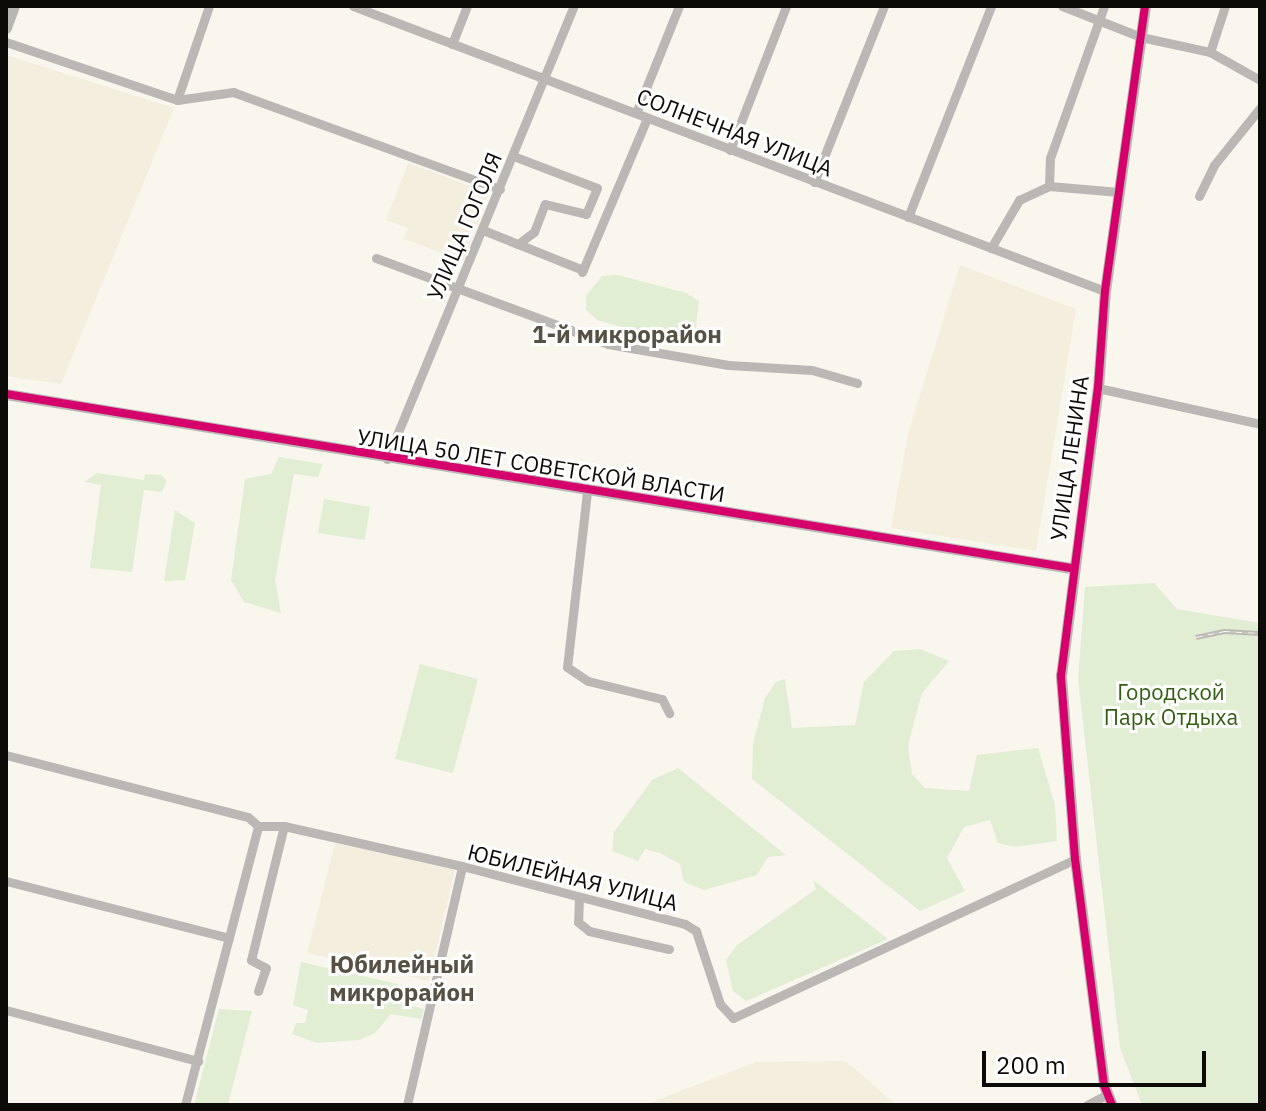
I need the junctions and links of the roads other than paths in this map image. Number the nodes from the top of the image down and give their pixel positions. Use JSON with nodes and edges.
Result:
{"nodes":[{"id":1,"x":14,"y":6,"type":"edge"},
{"id":2,"x":209,"y":6,"type":"edge"},
{"id":3,"x":353,"y":6,"type":"edge"},
{"id":4,"x":467,"y":6,"type":"edge"},
{"id":5,"x":574,"y":6,"type":"edge"},
{"id":6,"x":679,"y":6,"type":"edge"},
{"id":7,"x":786,"y":6,"type":"edge"},
{"id":8,"x":884,"y":6,"type":"edge"},
{"id":9,"x":991,"y":6,"type":"edge"},
{"id":10,"x":1062,"y":6,"type":"edge"},
{"id":11,"x":1104,"y":6,"type":"edge"},
{"id":12,"x":1145,"y":6,"type":"edge"},
{"id":13,"x":1225,"y":6,"type":"edge"},
{"id":14,"x":1098,"y":20,"type":"junction"},
{"id":15,"x":6,"y":28,"type":"edge"},
{"id":16,"x":1141,"y":37,"type":"junction"},
{"id":17,"x":6,"y":42,"type":"edge"},
{"id":18,"x":452,"y":44,"type":"junction"},
{"id":19,"x":1210,"y":52,"type":"junction"},
{"id":20,"x":546,"y":78,"type":"junction"},
{"id":21,"x":1260,"y":80,"type":"edge"},
{"id":22,"x":177,"y":100,"type":"junction"},
{"id":23,"x":1260,"y":108,"type":"edge"},
{"id":24,"x":636,"y":113,"type":"junction"},
{"id":25,"x":647,"y":118,"type":"junction"},
{"id":26,"x":730,"y":150,"type":"junction"},
{"id":27,"x":513,"y":156,"type":"junction"},
{"id":28,"x":814,"y":182,"type":"junction"},
{"id":29,"x":1049,"y":186,"type":"junction"},
{"id":30,"x":500,"y":189,"type":"junction"},
{"id":31,"x":1119,"y":192,"type":"junction"},
{"id":32,"x":1199,"y":196,"type":"dead end"},
{"id":33,"x":908,"y":217,"type":"junction"},
{"id":34,"x":483,"y":230,"type":"junction"},
{"id":35,"x":518,"y":244,"type":"junction"},
{"id":36,"x":991,"y":248,"type":"junction"},
{"id":37,"x":376,"y":258,"type":"dead end"},
{"id":38,"x":458,"y":288,"type":"junction"},
{"id":39,"x":1105,"y":291,"type":"junction"},
{"id":40,"x":857,"y":383,"type":"dead end"},
{"id":41,"x":1098,"y":388,"type":"junction"},
{"id":42,"x":6,"y":394,"type":"edge"},
{"id":43,"x":1260,"y":424,"type":"edge"},
{"id":44,"x":387,"y":459,"type":"junction"},
{"id":45,"x":587,"y":492,"type":"junction"},
{"id":46,"x":1071,"y":568,"type":"junction"},
{"id":47,"x":669,"y":713,"type":"dead end"},
{"id":48,"x":6,"y":755,"type":"edge"},
{"id":49,"x":258,"y":826,"type":"junction"},
{"id":50,"x":284,"y":826,"type":"junction"},
{"id":51,"x":1075,"y":859,"type":"junction"},
{"id":52,"x":462,"y":866,"type":"junction"},
{"id":53,"x":6,"y":881,"type":"edge"},
{"id":54,"x":579,"y":897,"type":"junction"},
{"id":55,"x":229,"y":938,"type":"junction"},
{"id":56,"x":669,"y":949,"type":"dead end"},
{"id":57,"x":258,"y":991,"type":"dead end"},
{"id":58,"x":6,"y":1010,"type":"edge"},
{"id":59,"x":198,"y":1061,"type":"junction"},
{"id":60,"x":1109,"y":1100,"type":"edge"},
{"id":61,"x":185,"y":1105,"type":"edge"},
{"id":62,"x":407,"y":1105,"type":"edge"},
{"id":63,"x":1087,"y":1105,"type":"edge"}],
"edges":[{"from":1,"to":15,"type":"main road"},
{"from":2,"to":22,"type":"street"},
{"from":3,"to":18,"type":"street","name":"СОЛНЕЧНАЯ УЛИЦА"},
{"from":4,"to":18,"type":"street"},
{"from":5,"to":20,"type":"street","name":"УЛИЦА ГОГОЛЯ"},
{"from":6,"to":24,"type":"street"},
{"from":7,"to":26,"type":"street"},
{"from":8,"to":28,"type":"street"},
{"from":9,"to":33,"type":"street"},
{"from":10,"to":14,"type":"street"},
{"from":11,"to":14,"type":"street"},
{"from":12,"to":16,"type":"street","name":"УЛИЦА ЛЕНИНА"},
{"from":13,"to":19,"type":"street"},
{"from":14,"to":16,"type":"street"},
{"from":14,"to":29,"type":"street"},
{"from":16,"to":19,"type":"street"},
{"from":16,"to":31,"type":"street","name":"УЛИЦА ЛЕНИНА"},
{"from":17,"to":22,"type":"street"},
{"from":18,"to":20,"type":"street","name":"СОЛНЕЧНАЯ УЛИЦА"},
{"from":19,"to":21,"type":"street"},
{"from":20,"to":24,"type":"street","name":"СОЛНЕЧНАЯ УЛИЦА"},
{"from":20,"to":27,"type":"street","name":"УЛИЦА ГОГОЛЯ"},
{"from":22,"to":30,"type":"street"},
{"from":23,"to":32,"type":"street"},
{"from":24,"to":25,"type":"street","name":"СОЛНЕЧНАЯ УЛИЦА"},
{"from":25,"to":26,"type":"street","name":"СОЛНЕЧНАЯ УЛИЦА"},
{"from":25,"to":35,"type":"street"},
{"from":26,"to":28,"type":"street","name":"СОЛНЕЧНАЯ УЛИЦА"},
{"from":27,"to":30,"type":"street","name":"УЛИЦА ГОГОЛЯ"},
{"from":27,"to":35,"type":"street"},
{"from":28,"to":33,"type":"street","name":"СОЛНЕЧНАЯ УЛИЦА"},
{"from":29,"to":31,"type":"street"},
{"from":29,"to":36,"type":"street"},
{"from":30,"to":34,"type":"street","name":"УЛИЦА ГОГОЛЯ"},
{"from":31,"to":39,"type":"street","name":"УЛИЦА ЛЕНИНА"},
{"from":33,"to":36,"type":"street","name":"СОЛНЕЧНАЯ УЛИЦА"},
{"from":34,"to":35,"type":"street"},
{"from":34,"to":38,"type":"street","name":"УЛИЦА ГОГОЛЯ"},
{"from":36,"to":39,"type":"street","name":"СОЛНЕЧНАЯ УЛИЦА"},
{"from":37,"to":38,"type":"street"},
{"from":38,"to":40,"type":"street"},
{"from":38,"to":44,"type":"street","name":"УЛИЦА ГОГОЛЯ"},
{"from":39,"to":41,"type":"street","name":"УЛИЦА ЛЕНИНА"},
{"from":41,"to":43,"type":"street"},
{"from":41,"to":46,"type":"street","name":"УЛИЦА ЛЕНИНА"},
{"from":42,"to":44,"type":"street","name":"УЛИЦА 50 ЛЕТ СОВЕТСКОЙ ВЛАСТИ"},
{"from":44,"to":45,"type":"street","name":"УЛИЦА 50 ЛЕТ СОВЕТСКОЙ ВЛАСТИ"},
{"from":45,"to":46,"type":"street","name":"УЛИЦА 50 ЛЕТ СОВЕТСКОЙ ВЛАСТИ"},
{"from":45,"to":47,"type":"street"},
{"from":46,"to":51,"type":"street","name":"УЛИЦА ЛЕНИНА"},
{"from":48,"to":49,"type":"street"},
{"from":49,"to":50,"type":"street","name":"ЮБИЛЕЙНАЯ УЛИЦА"},
{"from":49,"to":55,"type":"street"},
{"from":50,"to":52,"type":"street","name":"ЮБИЛЕЙНАЯ УЛИЦА"},
{"from":50,"to":57,"type":"street"},
{"from":51,"to":54,"type":"street","name":"ЮБИЛЕЙНАЯ УЛИЦА"},
{"from":51,"to":60,"type":"street","name":"УЛИЦА ЛЕНИНА"},
{"from":52,"to":54,"type":"street","name":"ЮБИЛЕЙНАЯ УЛИЦА"},
{"from":52,"to":62,"type":"street"},
{"from":53,"to":55,"type":"street"},
{"from":54,"to":56,"type":"street"},
{"from":55,"to":59,"type":"street"},
{"from":58,"to":59,"type":"street"},
{"from":59,"to":61,"type":"street"},
{"from":60,"to":63,"type":"street"}]}
